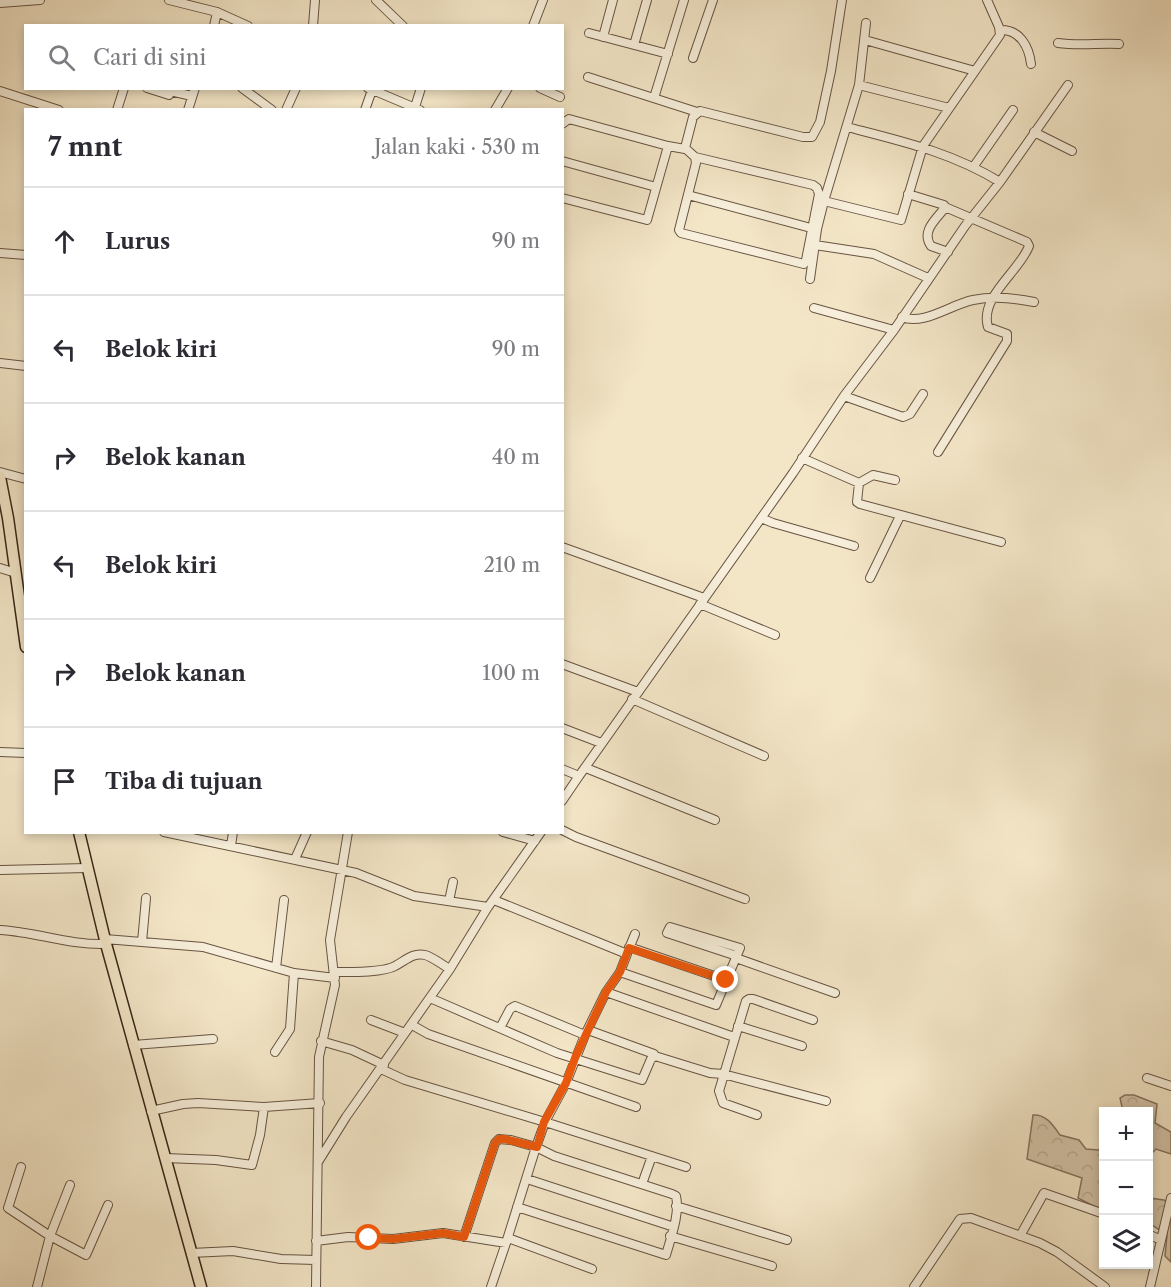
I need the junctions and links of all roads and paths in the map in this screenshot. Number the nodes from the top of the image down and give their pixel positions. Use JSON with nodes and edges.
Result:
{"nodes":[{"id":1,"x":40,"y":0,"type":"edge"},
{"id":2,"x":169,"y":0,"type":"edge"},
{"id":3,"x":315,"y":0,"type":"edge"},
{"id":4,"x":376,"y":0,"type":"edge"},
{"id":5,"x":543,"y":0,"type":"edge"},
{"id":6,"x":614,"y":0,"type":"edge"},
{"id":7,"x":647,"y":0,"type":"edge"},
{"id":8,"x":684,"y":0,"type":"edge"},
{"id":9,"x":713,"y":0,"type":"edge"},
{"id":10,"x":842,"y":0,"type":"edge"},
{"id":11,"x":987,"y":0,"type":"edge"},
{"id":12,"x":0,"y":3,"type":"edge"},
{"id":13,"x":192,"y":3,"type":"edge"},
{"id":14,"x":217,"y":12,"type":"junction"},
{"id":15,"x":866,"y":23,"type":"dead end"},
{"id":16,"x":214,"y":24,"type":"edge"},
{"id":17,"x":244,"y":24,"type":"edge"},
{"id":18,"x":313,"y":24,"type":"edge"},
{"id":19,"x":401,"y":24,"type":"edge"},
{"id":20,"x":534,"y":24,"type":"edge"},
{"id":21,"x":1000,"y":30,"type":"junction"},
{"id":22,"x":589,"y":33,"type":"dead end"},
{"id":23,"x":603,"y":37,"type":"junction"},
{"id":24,"x":866,"y":40,"type":"junction"},
{"id":25,"x":1058,"y":43,"type":"dead end"},
{"id":26,"x":1119,"y":44,"type":"dead end"},
{"id":27,"x":634,"y":45,"type":"junction"},
{"id":28,"x":668,"y":54,"type":"junction"},
{"id":29,"x":693,"y":58,"type":"dead end"},
{"id":30,"x":1031,"y":64,"type":"dead end"},
{"id":31,"x":975,"y":71,"type":"junction"},
{"id":32,"x":588,"y":77,"type":"dead end"},
{"id":33,"x":859,"y":85,"type":"junction"},
{"id":34,"x":1068,"y":86,"type":"dead end"},
{"id":35,"x":123,"y":90,"type":"edge"},
{"id":36,"x":153,"y":90,"type":"edge"},
{"id":37,"x":245,"y":90,"type":"edge"},
{"id":38,"x":295,"y":90,"type":"edge"},
{"id":39,"x":370,"y":90,"type":"edge"},
{"id":40,"x":372,"y":90,"type":"edge"},
{"id":41,"x":420,"y":90,"type":"edge"},
{"id":42,"x":507,"y":90,"type":"edge"},
{"id":43,"x":544,"y":90,"type":"edge"},
{"id":44,"x":0,"y":91,"type":"edge"},
{"id":45,"x":193,"y":92,"type":"edge"},
{"id":46,"x":560,"y":97,"type":"dead end"},
{"id":47,"x":654,"y":98,"type":"junction"},
{"id":48,"x":42,"y":106,"type":"edge"},
{"id":49,"x":118,"y":108,"type":"edge"},
{"id":50,"x":189,"y":108,"type":"edge"},
{"id":51,"x":269,"y":108,"type":"edge"},
{"id":52,"x":287,"y":108,"type":"edge"},
{"id":53,"x":365,"y":108,"type":"edge"},
{"id":54,"x":416,"y":108,"type":"edge"},
{"id":55,"x":496,"y":108,"type":"edge"},
{"id":56,"x":949,"y":108,"type":"junction"},
{"id":57,"x":1013,"y":110,"type":"dead end"},
{"id":58,"x":698,"y":112,"type":"junction"},
{"id":59,"x":564,"y":123,"type":"edge"},
{"id":60,"x":847,"y":127,"type":"junction"},
{"id":61,"x":1034,"y":132,"type":"junction"},
{"id":62,"x":668,"y":146,"type":"junction"},
{"id":63,"x":923,"y":146,"type":"junction"},
{"id":64,"x":685,"y":149,"type":"junction"},
{"id":65,"x":1072,"y":151,"type":"dead end"},
{"id":66,"x":695,"y":157,"type":"junction"},
{"id":67,"x":564,"y":162,"type":"edge"},
{"id":68,"x":974,"y":166,"type":"junction"},
{"id":69,"x":1000,"y":182,"type":"junction"},
{"id":70,"x":656,"y":187,"type":"junction"},
{"id":71,"x":908,"y":194,"type":"junction"},
{"id":72,"x":688,"y":195,"type":"junction"},
{"id":73,"x":564,"y":199,"type":"edge"},
{"id":74,"x":824,"y":201,"type":"junction"},
{"id":75,"x":945,"y":207,"type":"junction"},
{"id":76,"x":971,"y":218,"type":"junction"},
{"id":77,"x":811,"y":228,"type":"junction"},
{"id":78,"x":814,"y":245,"type":"junction"},
{"id":79,"x":948,"y":252,"type":"junction"},
{"id":80,"x":0,"y":253,"type":"edge"},
{"id":81,"x":24,"y":255,"type":"edge"},
{"id":82,"x":928,"y":278,"type":"junction"},
{"id":83,"x":810,"y":279,"type":"dead end"},
{"id":84,"x":992,"y":297,"type":"junction"},
{"id":85,"x":1034,"y":302,"type":"dead end"},
{"id":86,"x":814,"y":308,"type":"dead end"},
{"id":87,"x":902,"y":317,"type":"junction"},
{"id":88,"x":894,"y":330,"type":"junction"},
{"id":89,"x":0,"y":363,"type":"edge"},
{"id":90,"x":24,"y":366,"type":"edge"},
{"id":91,"x":923,"y":394,"type":"dead end"},
{"id":92,"x":844,"y":396,"type":"junction"},
{"id":93,"x":938,"y":452,"type":"dead end"},
{"id":94,"x":802,"y":458,"type":"junction"},
{"id":95,"x":0,"y":472,"type":"edge"},
{"id":96,"x":0,"y":477,"type":"edge"},
{"id":97,"x":24,"y":478,"type":"edge"},
{"id":98,"x":895,"y":480,"type":"dead end"},
{"id":99,"x":859,"y":483,"type":"junction"},
{"id":100,"x":900,"y":516,"type":"junction"},
{"id":101,"x":761,"y":518,"type":"junction"},
{"id":102,"x":1000,"y":542,"type":"dead end"},
{"id":103,"x":854,"y":546,"type":"dead end"},
{"id":104,"x":564,"y":548,"type":"edge"},
{"id":105,"x":0,"y":568,"type":"edge"},
{"id":106,"x":16,"y":573,"type":"junction"},
{"id":107,"x":870,"y":578,"type":"dead end"},
{"id":108,"x":702,"y":601,"type":"junction"},
{"id":109,"x":24,"y":608,"type":"edge"},
{"id":110,"x":775,"y":635,"type":"dead end"},
{"id":111,"x":564,"y":665,"type":"edge"},
{"id":112,"x":635,"y":696,"type":"junction"},
{"id":113,"x":564,"y":729,"type":"edge"},
{"id":114,"x":601,"y":743,"type":"junction"},
{"id":115,"x":0,"y":752,"type":"edge"},
{"id":116,"x":24,"y":753,"type":"edge"},
{"id":117,"x":764,"y":756,"type":"dead end"},
{"id":118,"x":586,"y":768,"type":"junction"},
{"id":119,"x":564,"y":770,"type":"edge"},
{"id":120,"x":579,"y":776,"type":"junction"},
{"id":121,"x":564,"y":798,"type":"edge"},
{"id":122,"x":715,"y":820,"type":"dead end"},
{"id":123,"x":564,"y":831,"type":"edge"},
{"id":124,"x":79,"y":834,"type":"edge"},
{"id":125,"x":174,"y":834,"type":"edge"},
{"id":126,"x":233,"y":834,"type":"edge"},
{"id":127,"x":306,"y":834,"type":"edge"},
{"id":128,"x":345,"y":834,"type":"edge"},
{"id":129,"x":510,"y":834,"type":"edge"},
{"id":130,"x":540,"y":834,"type":"edge"},
{"id":131,"x":535,"y":841,"type":"junction"},
{"id":132,"x":231,"y":846,"type":"junction"},
{"id":133,"x":295,"y":860,"type":"junction"},
{"id":134,"x":87,"y":868,"type":"junction"},
{"id":135,"x":0,"y":870,"type":"edge"},
{"id":136,"x":342,"y":870,"type":"junction"},
{"id":137,"x":453,"y":882,"type":"dead end"},
{"id":138,"x":146,"y":898,"type":"dead end"},
{"id":139,"x":745,"y":899,"type":"dead end"},
{"id":140,"x":284,"y":900,"type":"dead end"},
{"id":141,"x":449,"y":902,"type":"junction"},
{"id":142,"x":491,"y":904,"type":"junction"},
{"id":143,"x":0,"y":930,"type":"edge"},
{"id":144,"x":635,"y":934,"type":"dead end"},
{"id":145,"x":105,"y":942,"type":"junction"},
{"id":146,"x":142,"y":942,"type":"junction"},
{"id":147,"x":628,"y":951,"type":"junction"},
{"id":148,"x":736,"y":957,"type":"junction"},
{"id":149,"x":276,"y":968,"type":"junction"},
{"id":150,"x":450,"y":969,"type":"junction"},
{"id":151,"x":620,"y":972,"type":"junction"},
{"id":152,"x":294,"y":973,"type":"junction"},
{"id":153,"x":334,"y":975,"type":"junction"},
{"id":154,"x":726,"y":980,"type":"junction"},
{"id":155,"x":606,"y":992,"type":"junction"},
{"id":156,"x":835,"y":993,"type":"dead end"},
{"id":157,"x":430,"y":998,"type":"junction"},
{"id":158,"x":371,"y":1020,"type":"dead end"},
{"id":159,"x":813,"y":1020,"type":"dead end"},
{"id":160,"x":412,"y":1025,"type":"junction"},
{"id":161,"x":738,"y":1026,"type":"junction"},
{"id":162,"x":500,"y":1028,"type":"junction"},
{"id":163,"x":405,"y":1033,"type":"junction"},
{"id":164,"x":586,"y":1033,"type":"junction"},
{"id":165,"x":734,"y":1037,"type":"junction"},
{"id":166,"x":213,"y":1039,"type":"dead end"},
{"id":167,"x":321,"y":1041,"type":"junction"},
{"id":168,"x":134,"y":1045,"type":"junction"},
{"id":169,"x":802,"y":1046,"type":"dead end"},
{"id":170,"x":275,"y":1052,"type":"dead end"},
{"id":171,"x":655,"y":1056,"type":"junction"},
{"id":172,"x":575,"y":1058,"type":"junction"},
{"id":173,"x":382,"y":1067,"type":"junction"},
{"id":174,"x":723,"y":1074,"type":"junction"},
{"id":175,"x":1147,"y":1078,"type":"dead end"},
{"id":176,"x":566,"y":1083,"type":"junction"},
{"id":177,"x":1171,"y":1086,"type":"edge"},
{"id":178,"x":826,"y":1101,"type":"dead end"},
{"id":179,"x":320,"y":1103,"type":"junction"},
{"id":180,"x":264,"y":1107,"type":"junction"},
{"id":181,"x":636,"y":1107,"type":"dead end"},
{"id":182,"x":151,"y":1111,"type":"junction"},
{"id":183,"x":758,"y":1115,"type":"dead end"},
{"id":184,"x":544,"y":1122,"type":"junction"},
{"id":185,"x":537,"y":1147,"type":"junction"},
{"id":186,"x":652,"y":1156,"type":"junction"},
{"id":187,"x":165,"y":1158,"type":"junction"},
{"id":188,"x":318,"y":1163,"type":"junction"},
{"id":189,"x":21,"y":1167,"type":"dead end"},
{"id":190,"x":686,"y":1167,"type":"dead end"},
{"id":191,"x":527,"y":1179,"type":"junction"},
{"id":192,"x":642,"y":1184,"type":"junction"},
{"id":193,"x":70,"y":1185,"type":"dead end"},
{"id":194,"x":1171,"y":1198,"type":"edge"},
{"id":195,"x":108,"y":1205,"type":"dead end"},
{"id":196,"x":676,"y":1206,"type":"junction"},
{"id":197,"x":517,"y":1207,"type":"junction"},
{"id":198,"x":1099,"y":1212,"type":"edge"},
{"id":199,"x":674,"y":1227,"type":"junction"},
{"id":200,"x":50,"y":1236,"type":"junction"},
{"id":201,"x":670,"y":1236,"type":"junction"},
{"id":202,"x":1020,"y":1236,"type":"junction"},
{"id":203,"x":1153,"y":1236,"type":"edge"},
{"id":204,"x":464,"y":1237,"type":"junction"},
{"id":205,"x":507,"y":1240,"type":"junction"},
{"id":206,"x":787,"y":1240,"type":"dead end"},
{"id":207,"x":1161,"y":1240,"type":"junction"},
{"id":208,"x":316,"y":1241,"type":"junction"},
{"id":209,"x":191,"y":1253,"type":"junction"},
{"id":210,"x":316,"y":1260,"type":"junction"},
{"id":211,"x":772,"y":1266,"type":"dead end"},
{"id":212,"x":592,"y":1269,"type":"dead end"},
{"id":213,"x":37,"y":1287,"type":"edge"},
{"id":214,"x":201,"y":1287,"type":"edge"},
{"id":215,"x":316,"y":1287,"type":"edge"},
{"id":216,"x":491,"y":1287,"type":"edge"},
{"id":217,"x":914,"y":1287,"type":"edge"},
{"id":218,"x":1105,"y":1287,"type":"edge"},
{"id":219,"x":1150,"y":1287,"type":"edge"}],
"edges":[{"from":1,"to":12,"type":"street"},
{"from":2,"to":13,"type":"street"},
{"from":3,"to":18,"type":"street"},
{"from":4,"to":19,"type":"street"},
{"from":5,"to":20,"type":"street"},
{"from":6,"to":23,"type":"street"},
{"from":7,"to":27,"type":"street"},
{"from":8,"to":28,"type":"street"},
{"from":9,"to":29,"type":"street"},
{"from":10,"to":58,"type":"street"},
{"from":11,"to":21,"type":"street"},
{"from":13,"to":14,"type":"street"},
{"from":14,"to":16,"type":"street"},
{"from":14,"to":17,"type":"street"},
{"from":15,"to":24,"type":"street"},
{"from":21,"to":30,"type":"street"},
{"from":21,"to":31,"type":"street"},
{"from":22,"to":23,"type":"street"},
{"from":23,"to":27,"type":"street"},
{"from":24,"to":31,"type":"street"},
{"from":24,"to":33,"type":"street"},
{"from":25,"to":26,"type":"street"},
{"from":27,"to":28,"type":"street"},
{"from":28,"to":47,"type":"street"},
{"from":31,"to":56,"type":"street"},
{"from":32,"to":47,"type":"street"},
{"from":33,"to":56,"type":"street"},
{"from":33,"to":60,"type":"street"},
{"from":34,"to":61,"type":"street"},
{"from":35,"to":49,"type":"street"},
{"from":36,"to":45,"type":"street"},
{"from":37,"to":51,"type":"street"},
{"from":38,"to":52,"type":"street"},
{"from":39,"to":53,"type":"street"},
{"from":40,"to":54,"type":"street"},
{"from":41,"to":54,"type":"street"},
{"from":42,"to":55,"type":"street"},
{"from":43,"to":46,"type":"street"},
{"from":44,"to":48,"type":"street"},
{"from":45,"to":50,"type":"street"},
{"from":47,"to":58,"type":"street"},
{"from":56,"to":63,"type":"street"},
{"from":57,"to":68,"type":"street"},
{"from":58,"to":64,"type":"street"},
{"from":59,"to":62,"type":"street"},
{"from":60,"to":63,"type":"street"},
{"from":60,"to":74,"type":"street"},
{"from":61,"to":65,"type":"street"},
{"from":61,"to":69,"type":"street"},
{"from":62,"to":64,"type":"street"},
{"from":62,"to":70,"type":"street"},
{"from":63,"to":68,"type":"street"},
{"from":63,"to":71,"type":"street"},
{"from":64,"to":66,"type":"street"},
{"from":66,"to":72,"type":"street"},
{"from":66,"to":77,"type":"street"},
{"from":67,"to":70,"type":"street"},
{"from":68,"to":69,"type":"street"},
{"from":69,"to":76,"type":"street"},
{"from":70,"to":73,"type":"street"},
{"from":71,"to":74,"type":"street"},
{"from":71,"to":75,"type":"street"},
{"from":72,"to":77,"type":"street"},
{"from":72,"to":77,"type":"street"},
{"from":74,"to":78,"type":"street"},
{"from":75,"to":76,"type":"street"},
{"from":75,"to":79,"type":"street"},
{"from":76,"to":79,"type":"street"},
{"from":76,"to":84,"type":"street"},
{"from":78,"to":82,"type":"street"},
{"from":78,"to":83,"type":"street"},
{"from":79,"to":82,"type":"street"},
{"from":80,"to":81,"type":"street"},
{"from":82,"to":87,"type":"street"},
{"from":84,"to":85,"type":"street"},
{"from":84,"to":87,"type":"street"},
{"from":84,"to":93,"type":"street"},
{"from":86,"to":88,"type":"street"},
{"from":87,"to":88,"type":"street"},
{"from":88,"to":92,"type":"street"},
{"from":89,"to":90,"type":"street"},
{"from":91,"to":92,"type":"street"},
{"from":92,"to":94,"type":"street"},
{"from":94,"to":99,"type":"street"},
{"from":94,"to":101,"type":"street"},
{"from":95,"to":97,"type":"street"},
{"from":96,"to":106,"type":"main road"},
{"from":98,"to":99,"type":"street"},
{"from":99,"to":100,"type":"street"},
{"from":100,"to":102,"type":"street"},
{"from":100,"to":107,"type":"street"},
{"from":101,"to":103,"type":"street"},
{"from":101,"to":108,"type":"street"},
{"from":104,"to":108,"type":"street"},
{"from":105,"to":106,"type":"street"},
{"from":106,"to":109,"type":"main road"},
{"from":108,"to":110,"type":"street"},
{"from":108,"to":112,"type":"street"},
{"from":111,"to":112,"type":"street"},
{"from":112,"to":114,"type":"street"},
{"from":112,"to":117,"type":"street"},
{"from":113,"to":114,"type":"street"},
{"from":114,"to":118,"type":"street"},
{"from":115,"to":116,"type":"street"},
{"from":118,"to":120,"type":"street"},
{"from":118,"to":122,"type":"street"},
{"from":119,"to":120,"type":"street"},
{"from":120,"to":121,"type":"street"},
{"from":123,"to":139,"type":"street"},
{"from":124,"to":134,"type":"main road"},
{"from":125,"to":132,"type":"street"},
{"from":126,"to":132,"type":"street"},
{"from":127,"to":133,"type":"street"},
{"from":128,"to":136,"type":"street"},
{"from":129,"to":131,"type":"street"},
{"from":130,"to":131,"type":"street"},
{"from":131,"to":142,"type":"street"},
{"from":132,"to":133,"type":"street"},
{"from":133,"to":136,"type":"street"},
{"from":134,"to":135,"type":"street"},
{"from":134,"to":145,"type":"main road"},
{"from":136,"to":141,"type":"street"},
{"from":136,"to":153,"type":"street"},
{"from":137,"to":141,"type":"street"},
{"from":138,"to":146,"type":"street"},
{"from":140,"to":149,"type":"street"},
{"from":141,"to":142,"type":"street"},
{"from":142,"to":147,"type":"street"},
{"from":142,"to":150,"type":"street"},
{"from":143,"to":145,"type":"street"},
{"from":144,"to":147,"type":"street"},
{"from":145,"to":146,"type":"street"},
{"from":145,"to":168,"type":"main road"},
{"from":146,"to":149,"type":"street"},
{"from":147,"to":151,"type":"street"},
{"from":147,"to":154,"type":"street"},
{"from":148,"to":148,"type":"street"},
{"from":148,"to":154,"type":"street"},
{"from":148,"to":156,"type":"street"},
{"from":149,"to":152,"type":"street"},
{"from":150,"to":153,"type":"street"},
{"from":150,"to":157,"type":"street"},
{"from":151,"to":154,"type":"street"},
{"from":151,"to":155,"type":"street"},
{"from":152,"to":153,"type":"street"},
{"from":152,"to":170,"type":"street"},
{"from":153,"to":167,"type":"street"},
{"from":155,"to":164,"type":"street"},
{"from":155,"to":165,"type":"street"},
{"from":157,"to":160,"type":"street"},
{"from":157,"to":162,"type":"street"},
{"from":158,"to":163,"type":"street"},
{"from":159,"to":161,"type":"street"},
{"from":160,"to":163,"type":"street"},
{"from":160,"to":176,"type":"street"},
{"from":161,"to":165,"type":"street"},
{"from":161,"to":169,"type":"street"},
{"from":162,"to":164,"type":"street"},
{"from":162,"to":172,"type":"street"},
{"from":163,"to":173,"type":"street"},
{"from":164,"to":171,"type":"street"},
{"from":164,"to":172,"type":"street"},
{"from":165,"to":174,"type":"street"},
{"from":166,"to":168,"type":"street"},
{"from":167,"to":173,"type":"street"},
{"from":167,"to":179,"type":"street"},
{"from":168,"to":182,"type":"main road"},
{"from":171,"to":172,"type":"street"},
{"from":171,"to":174,"type":"street"},
{"from":172,"to":176,"type":"street"},
{"from":173,"to":184,"type":"street"},
{"from":173,"to":188,"type":"street"},
{"from":174,"to":178,"type":"street"},
{"from":174,"to":183,"type":"street"},
{"from":175,"to":177,"type":"street"},
{"from":176,"to":181,"type":"street"},
{"from":176,"to":184,"type":"street"},
{"from":179,"to":180,"type":"street"},
{"from":179,"to":188,"type":"street"},
{"from":180,"to":182,"type":"street"},
{"from":180,"to":187,"type":"street"},
{"from":182,"to":187,"type":"main road"},
{"from":184,"to":185,"type":"street"},
{"from":184,"to":186,"type":"street"},
{"from":185,"to":191,"type":"street"},
{"from":185,"to":192,"type":"street"},
{"from":185,"to":204,"type":"street"},
{"from":186,"to":190,"type":"street"},
{"from":186,"to":192,"type":"street"},
{"from":187,"to":209,"type":"main road"},
{"from":188,"to":208,"type":"street"},
{"from":189,"to":200,"type":"street"},
{"from":191,"to":197,"type":"street"},
{"from":191,"to":199,"type":"street"},
{"from":192,"to":196,"type":"street"},
{"from":193,"to":200,"type":"street"},
{"from":194,"to":207,"type":"street"},
{"from":195,"to":200,"type":"street"},
{"from":196,"to":199,"type":"street"},
{"from":196,"to":206,"type":"street"},
{"from":197,"to":201,"type":"street"},
{"from":197,"to":205,"type":"street"},
{"from":198,"to":202,"type":"street"},
{"from":199,"to":201,"type":"street"},
{"from":200,"to":213,"type":"street"},
{"from":201,"to":211,"type":"street"},
{"from":202,"to":217,"type":"street"},
{"from":202,"to":218,"type":"street"},
{"from":203,"to":207,"type":"street"},
{"from":204,"to":205,"type":"street"},
{"from":204,"to":208,"type":"street"},
{"from":205,"to":212,"type":"street"},
{"from":205,"to":216,"type":"street"},
{"from":207,"to":219,"type":"street"},
{"from":208,"to":210,"type":"street"},
{"from":209,"to":210,"type":"street"},
{"from":209,"to":214,"type":"main road"},
{"from":210,"to":215,"type":"street"}]}
